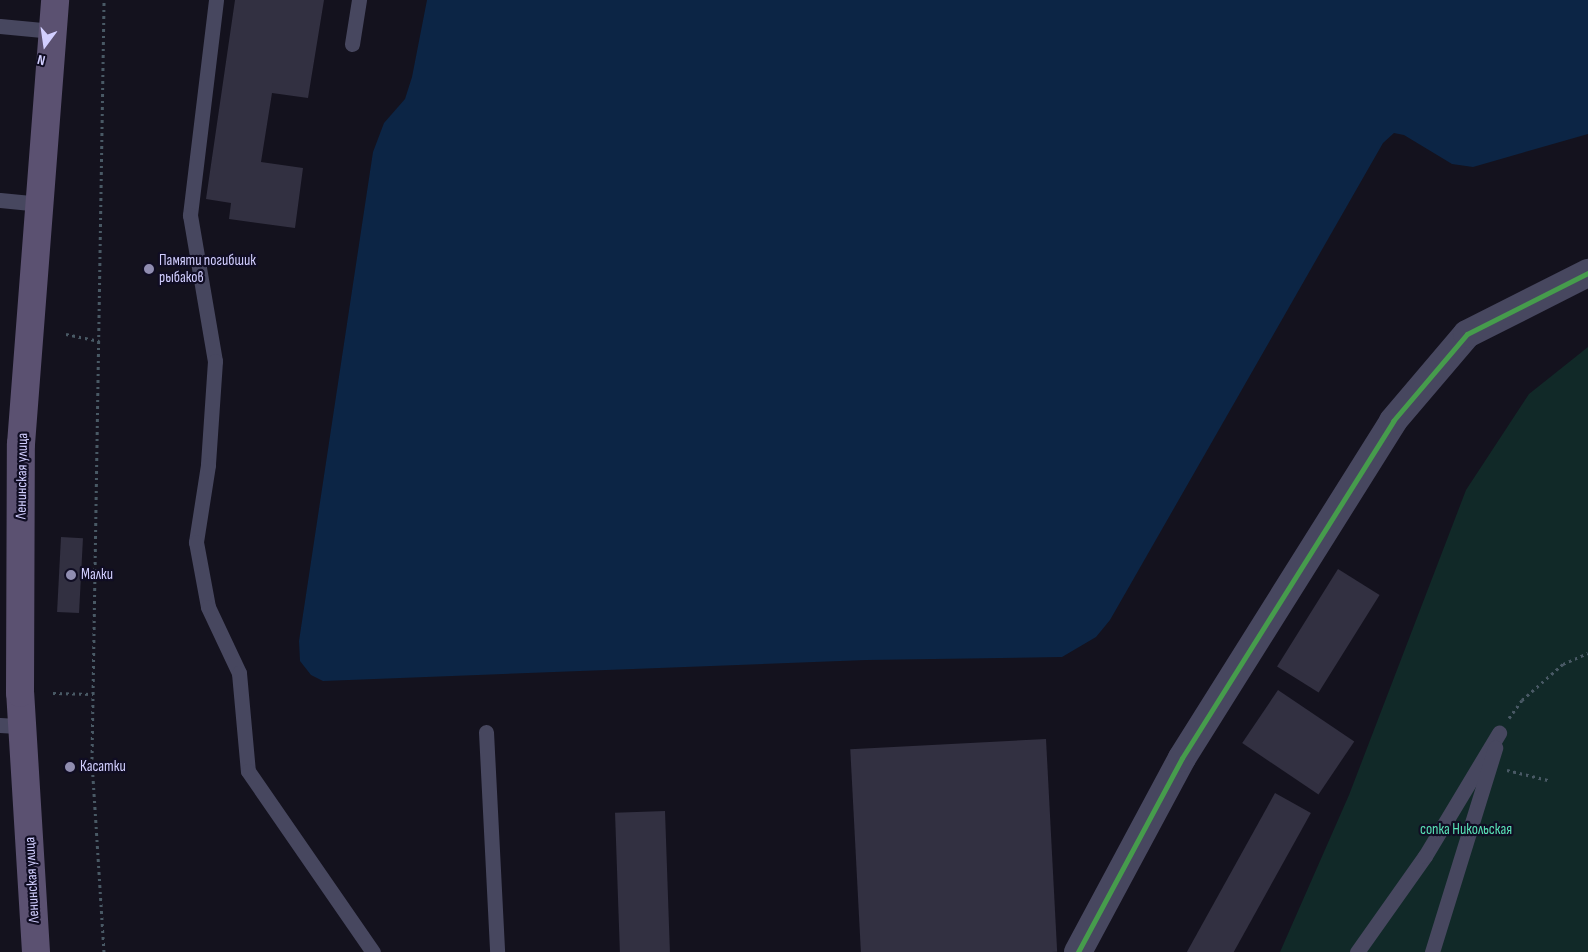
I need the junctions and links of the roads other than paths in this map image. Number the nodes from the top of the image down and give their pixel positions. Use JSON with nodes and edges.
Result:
{"nodes":[{"id":1,"x":55,"y":0,"type":"edge"},
{"id":2,"x":216,"y":0,"type":"edge"},
{"id":3,"x":359,"y":0,"type":"edge"},
{"id":4,"x":0,"y":26,"type":"edge"},
{"id":5,"x":53,"y":31,"type":"junction"},
{"id":6,"x":352,"y":44,"type":"dead end"},
{"id":7,"x":0,"y":200,"type":"edge"},
{"id":8,"x":42,"y":204,"type":"junction"},
{"id":9,"x":1588,"y":273,"type":"edge"},
{"id":10,"x":11,"y":725,"type":"edge"},
{"id":11,"x":486,"y":732,"type":"dead end"},
{"id":12,"x":36,"y":952,"type":"edge"},
{"id":13,"x":374,"y":952,"type":"edge"},
{"id":14,"x":497,"y":952,"type":"edge"},
{"id":15,"x":1078,"y":952,"type":"edge"},
{"id":16,"x":1357,"y":952,"type":"edge"},
{"id":17,"x":1432,"y":952,"type":"edge"}],
"edges":[{"from":1,"to":5,"type":"main road","name":"Ленинская улица"},
{"from":2,"to":13,"type":"lane"},
{"from":3,"to":6,"type":"lane"},
{"from":4,"to":5,"type":"lane"},
{"from":5,"to":8,"type":"main road","name":"Ленинская улица"},
{"from":7,"to":8,"type":"lane"},
{"from":8,"to":10,"type":"main road","name":"Ленинская улица"},
{"from":9,"to":15,"type":"street"},
{"from":10,"to":12,"type":"main road","name":"Ленинская улица"},
{"from":11,"to":14,"type":"lane"},
{"from":16,"to":17,"type":"lane"}]}
